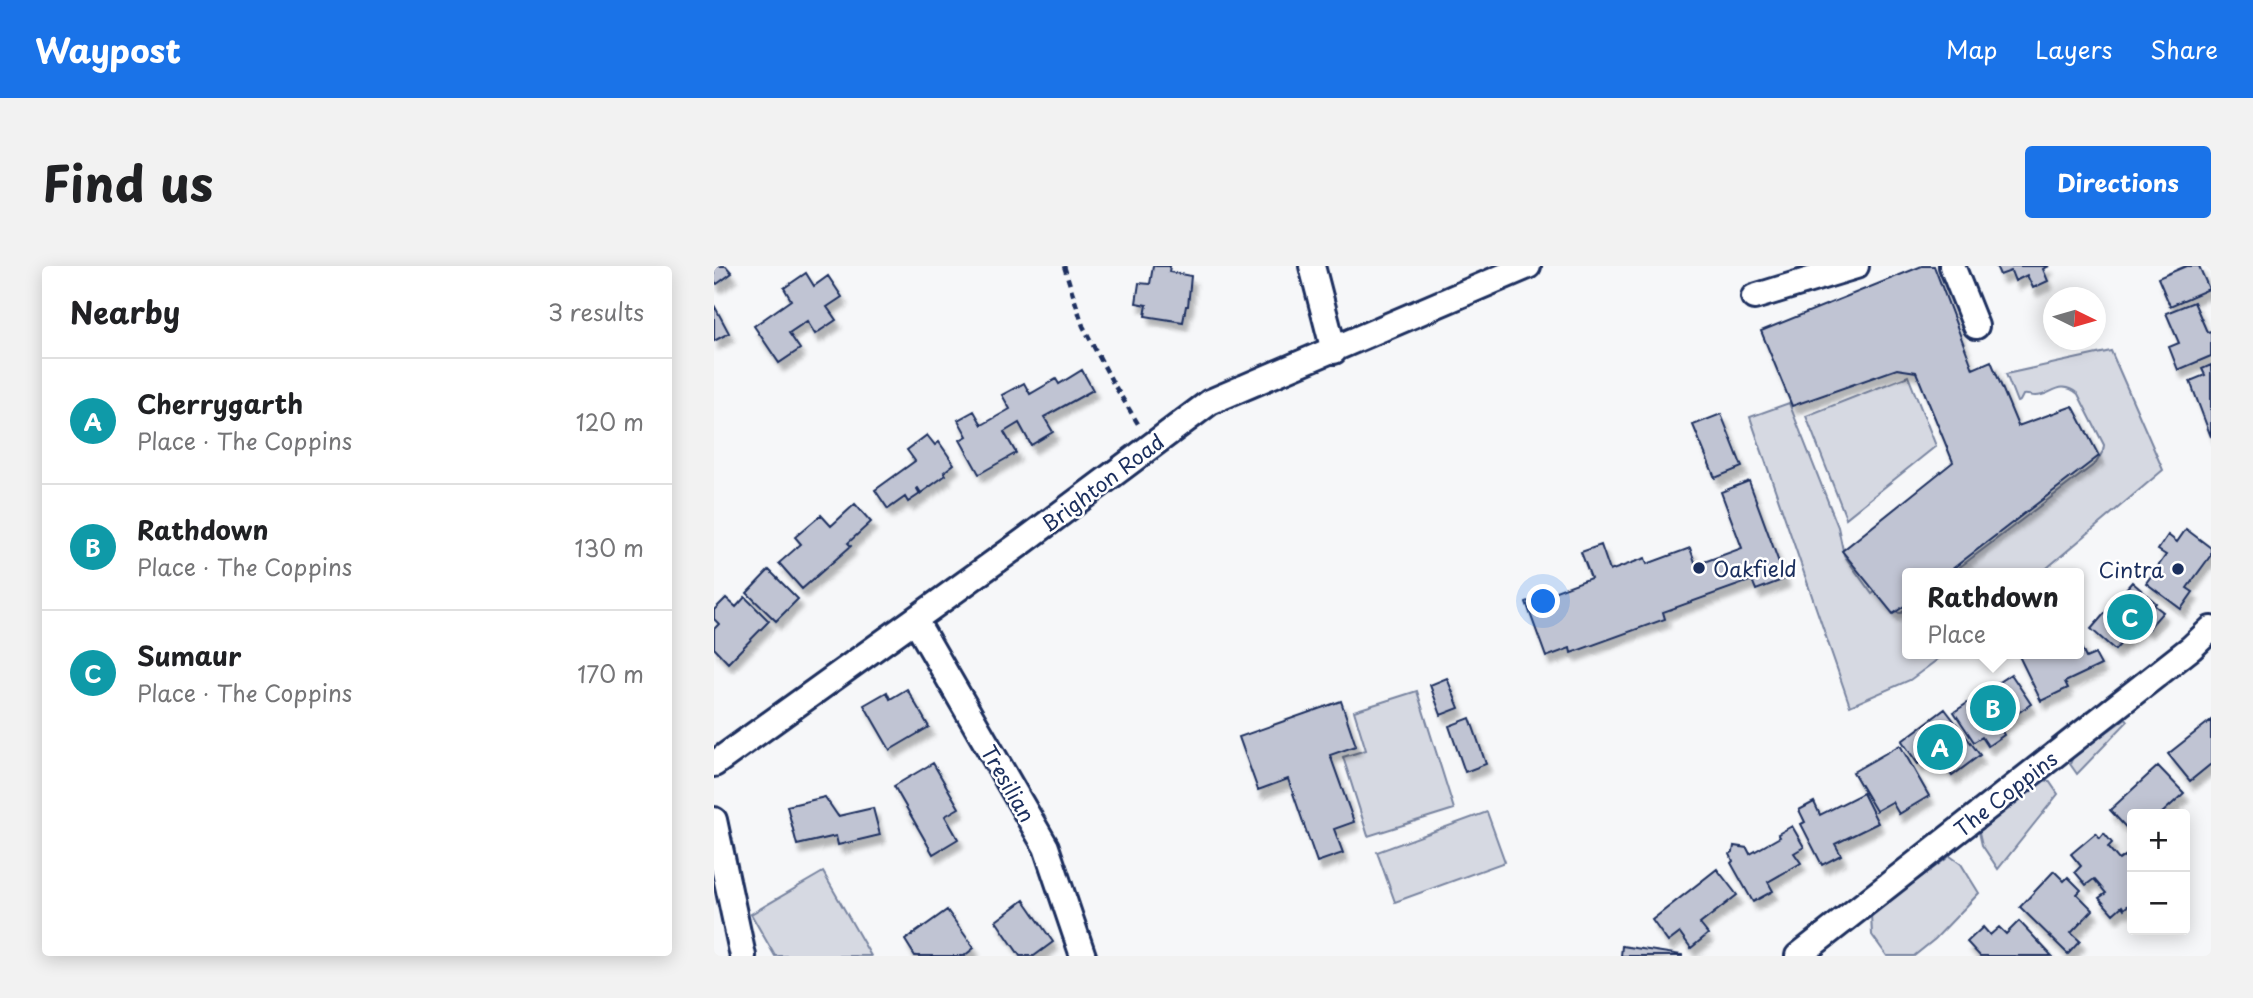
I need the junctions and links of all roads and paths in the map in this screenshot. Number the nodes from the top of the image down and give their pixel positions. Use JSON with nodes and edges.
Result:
{"nodes":[{"id":1,"x":1064,"y":266,"type":"edge"},
{"id":2,"x":1312,"y":266,"type":"edge"},
{"id":3,"x":1952,"y":266,"type":"edge"},
{"id":4,"x":1523,"y":267,"type":"edge"},
{"id":5,"x":1851,"y":267,"type":"edge"},
{"id":6,"x":1754,"y":297,"type":"dead end"},
{"id":7,"x":1976,"y":326,"type":"dead end"},
{"id":8,"x":1334,"y":351,"type":"junction"},
{"id":9,"x":1151,"y":446,"type":"junction"},
{"id":10,"x":915,"y":620,"type":"junction"},
{"id":11,"x":2211,"y":629,"type":"edge"},
{"id":12,"x":714,"y":764,"type":"edge"},
{"id":13,"x":714,"y":820,"type":"edge"},
{"id":14,"x":743,"y":956,"type":"edge"},
{"id":15,"x":1083,"y":956,"type":"edge"},
{"id":16,"x":1798,"y":956,"type":"edge"}],
"edges":[{"from":1,"to":9,"type":"path"},
{"from":2,"to":8,"type":"street"},
{"from":3,"to":7,"type":"street"},
{"from":4,"to":8,"type":"street","name":"Brighton Road"},
{"from":5,"to":6,"type":"street"},
{"from":8,"to":9,"type":"street","name":"Brighton Road"},
{"from":9,"to":10,"type":"street","name":"Brighton Road"},
{"from":10,"to":12,"type":"street","name":"Brighton Road"},
{"from":10,"to":15,"type":"street","name":"Tresilian"},
{"from":11,"to":16,"type":"street","name":"The Coppins"},
{"from":13,"to":14,"type":"street"}]}
